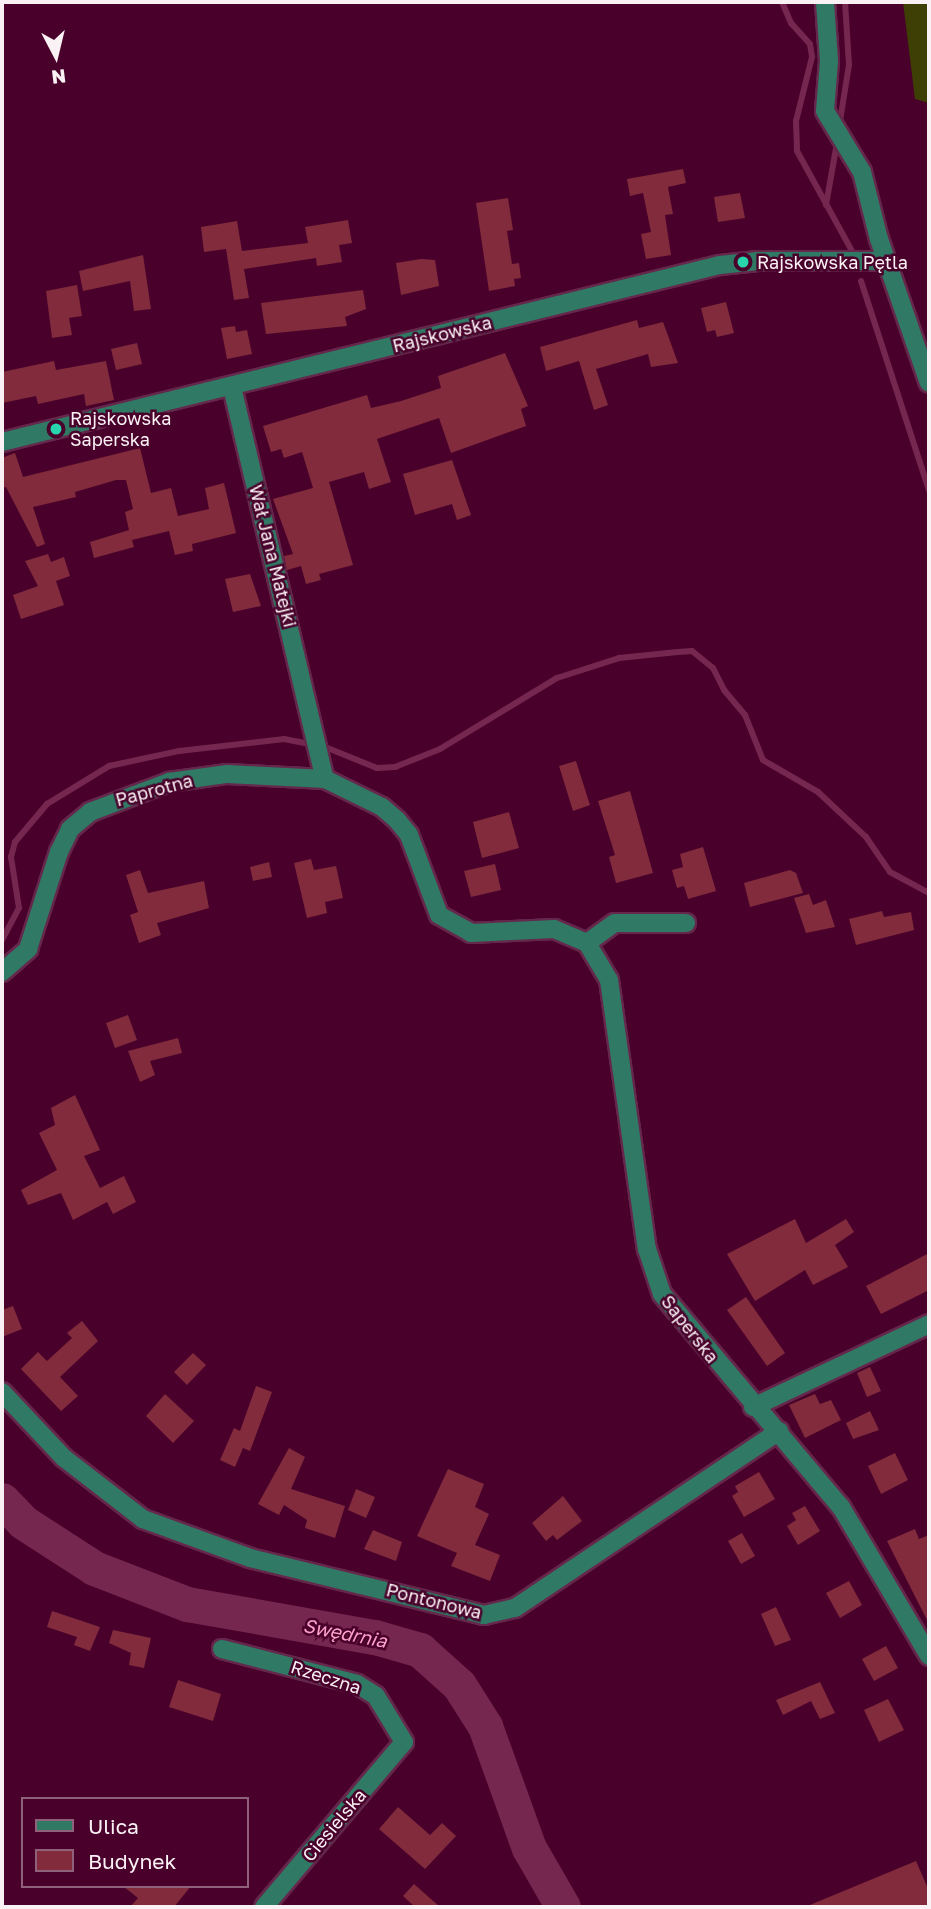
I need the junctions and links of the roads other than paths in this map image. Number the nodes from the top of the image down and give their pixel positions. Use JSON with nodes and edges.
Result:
{"nodes":[{"id":1,"x":825,"y":2,"type":"edge"},
{"id":2,"x":886,"y":261,"type":"junction"},
{"id":3,"x":929,"y":383,"type":"edge"},
{"id":4,"x":232,"y":387,"type":"junction"},
{"id":5,"x":2,"y":442,"type":"edge"},
{"id":6,"x":323,"y":770,"type":"junction"},
{"id":7,"x":687,"y":923,"type":"dead end"},
{"id":8,"x":587,"y":943,"type":"junction"},
{"id":9,"x":2,"y":972,"type":"edge"},
{"id":10,"x":929,"y":1324,"type":"edge"},
{"id":11,"x":2,"y":1392,"type":"edge"},
{"id":12,"x":754,"y":1407,"type":"junction"},
{"id":13,"x":779,"y":1431,"type":"junction"},
{"id":14,"x":222,"y":1649,"type":"dead end"},
{"id":15,"x":929,"y":1656,"type":"edge"},
{"id":16,"x":404,"y":1742,"type":"joint"},
{"id":17,"x":264,"y":1907,"type":"edge"}],
"edges":[{"from":1,"to":2,"type":"street"},
{"from":2,"to":3,"type":"street"},
{"from":2,"to":4,"type":"street","name":"Rajskowska"},
{"from":4,"to":5,"type":"street","name":"Rajskowska"},
{"from":4,"to":6,"type":"street","name":"Wał Jana Matejki"},
{"from":6,"to":8,"type":"street"},
{"from":6,"to":9,"type":"street","name":"Paprotna"},
{"from":7,"to":8,"type":"street"},
{"from":8,"to":12,"type":"street","name":"Saperska"},
{"from":10,"to":12,"type":"street"},
{"from":11,"to":13,"type":"street","name":"Pontonowa"},
{"from":12,"to":13,"type":"street","name":"Saperska"},
{"from":13,"to":15,"type":"street","name":"Saperska"},
{"from":14,"to":16,"type":"street","name":"Rzeczna"},
{"from":16,"to":17,"type":"street","name":"Ciesielska"}]}
